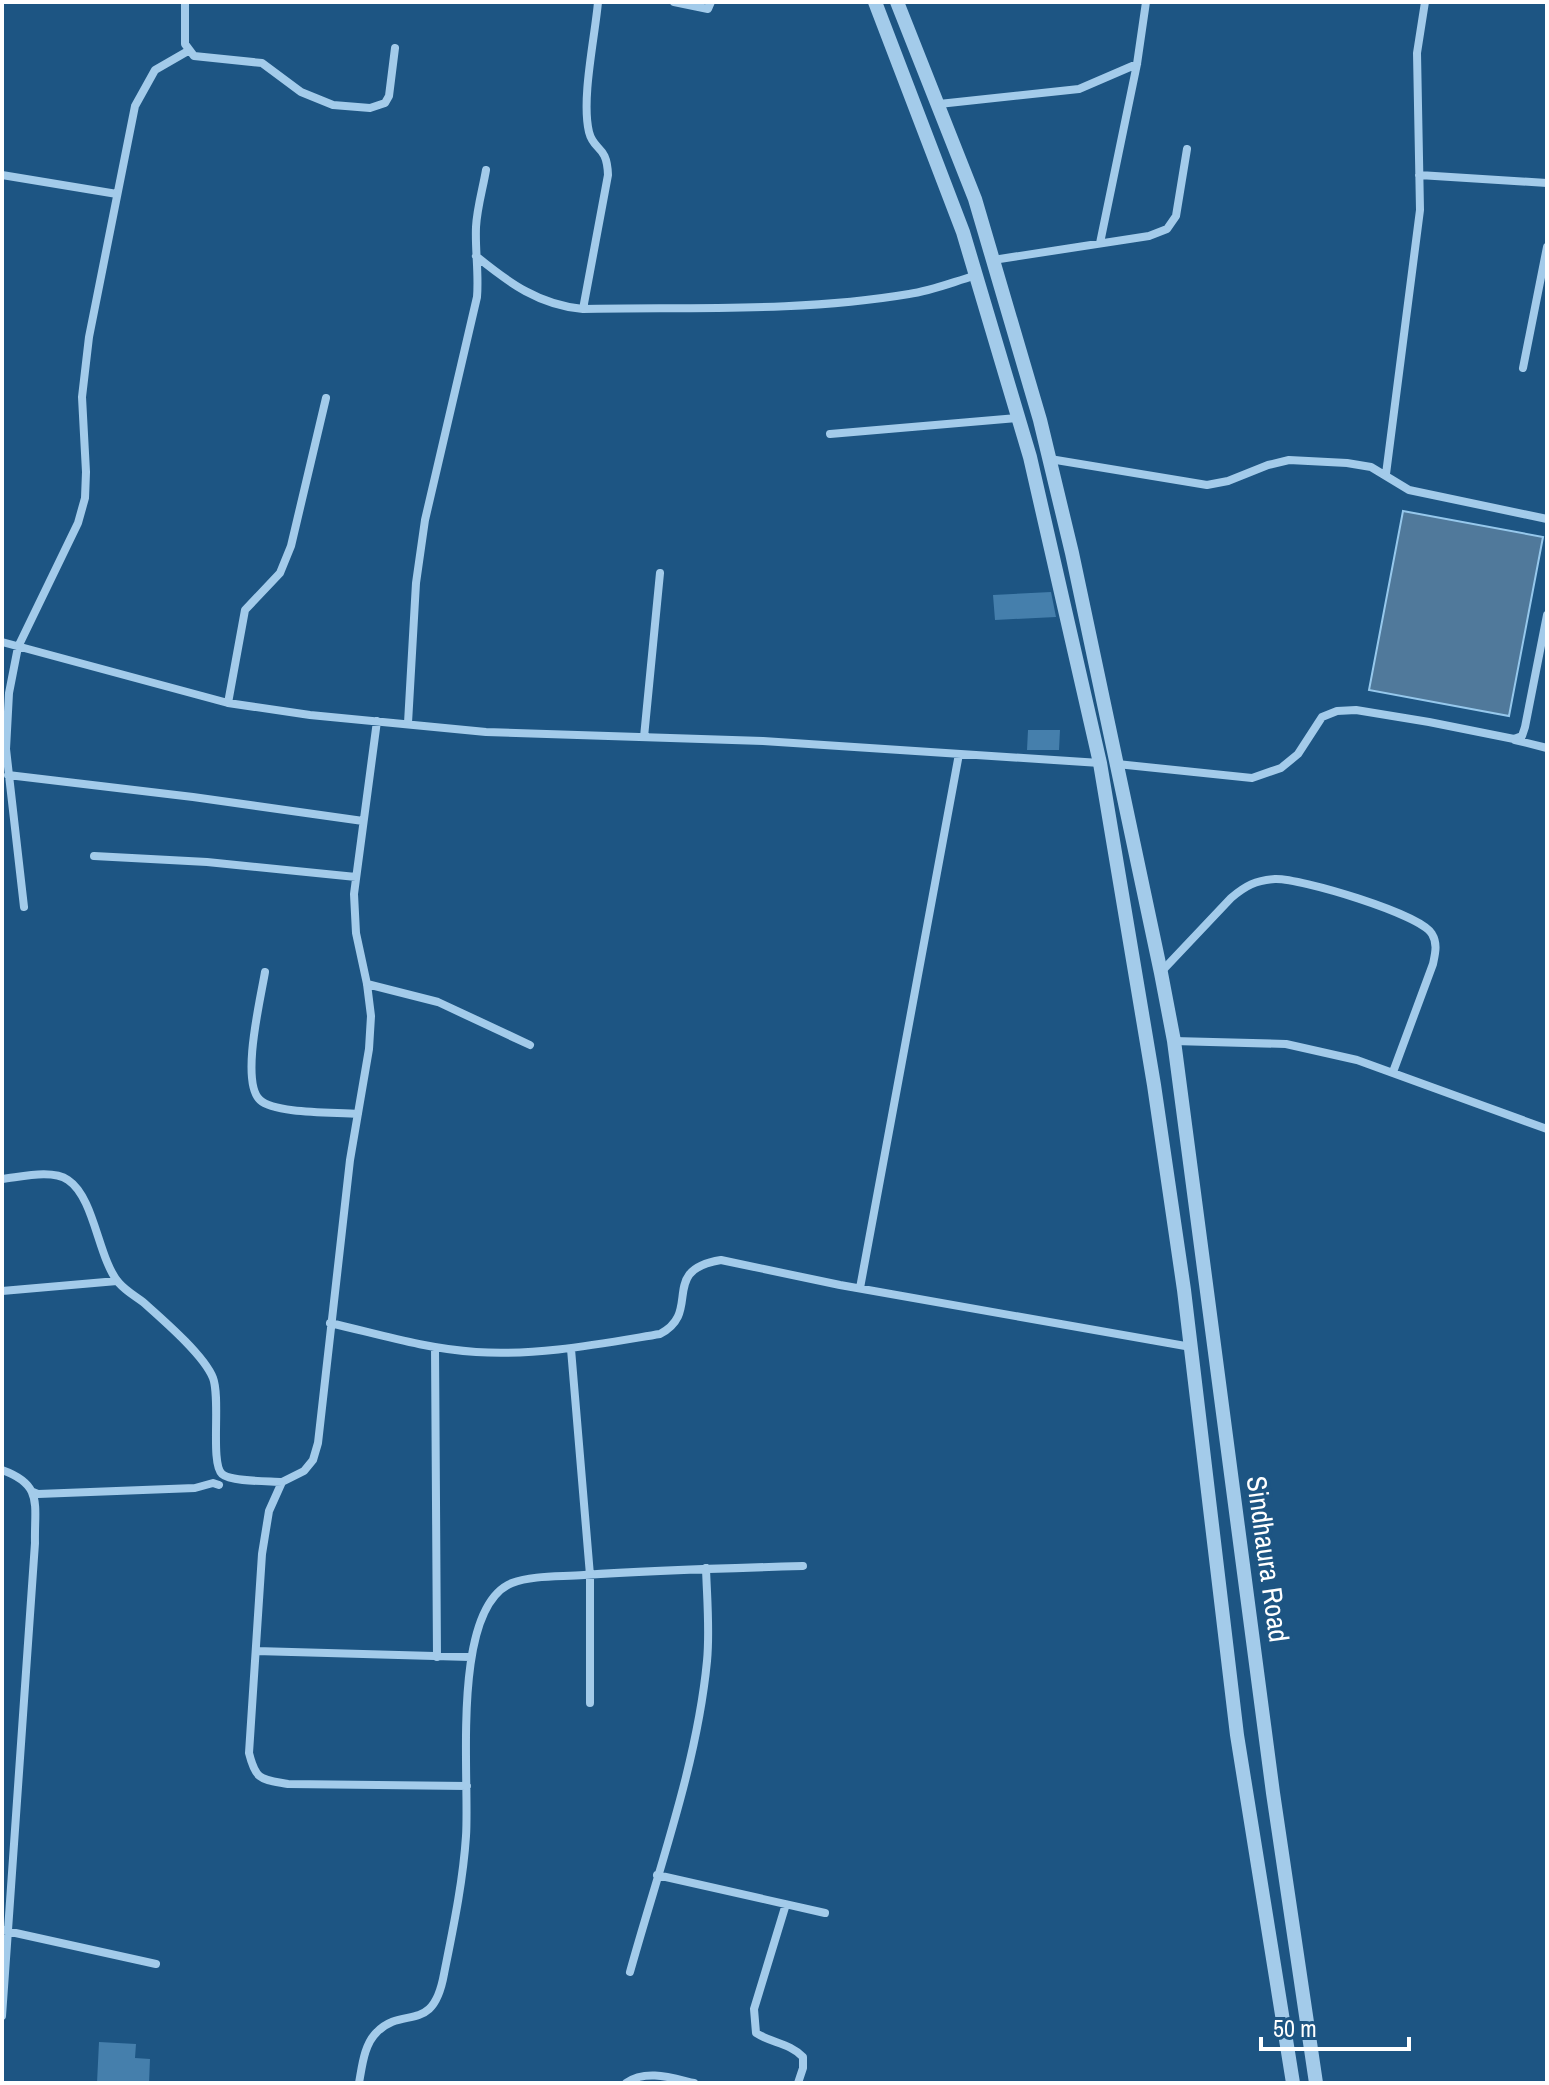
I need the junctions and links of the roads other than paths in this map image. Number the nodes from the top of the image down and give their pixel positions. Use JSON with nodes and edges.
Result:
{"nodes":[{"id":1,"x":185,"y":2,"type":"edge"},
{"id":2,"x":598,"y":2,"type":"edge"},
{"id":3,"x":674,"y":2,"type":"edge"},
{"id":4,"x":711,"y":2,"type":"edge"},
{"id":5,"x":875,"y":2,"type":"edge"},
{"id":6,"x":897,"y":2,"type":"edge"},
{"id":7,"x":1146,"y":2,"type":"edge"},
{"id":8,"x":1425,"y":2,"type":"edge"},
{"id":9,"x":395,"y":48,"type":"dead end"},
{"id":10,"x":188,"y":51,"type":"junction"},
{"id":11,"x":1137,"y":64,"type":"junction"},
{"id":12,"x":939,"y":104,"type":"junction"},
{"id":13,"x":1187,"y":149,"type":"dead end"},
{"id":14,"x":486,"y":170,"type":"dead end"},
{"id":15,"x":2,"y":175,"type":"edge"},
{"id":16,"x":1419,"y":175,"type":"junction"},
{"id":17,"x":1547,"y":183,"type":"edge"},
{"id":18,"x":117,"y":194,"type":"junction"},
{"id":19,"x":1100,"y":243,"type":"junction"},
{"id":20,"x":1547,"y":247,"type":"edge"},
{"id":21,"x":475,"y":255,"type":"junction"},
{"id":22,"x":993,"y":260,"type":"junction"},
{"id":23,"x":974,"y":276,"type":"junction"},
{"id":24,"x":583,"y":309,"type":"junction"},
{"id":25,"x":1523,"y":368,"type":"dead end"},
{"id":26,"x":326,"y":398,"type":"dead end"},
{"id":27,"x":1017,"y":418,"type":"junction"},
{"id":28,"x":830,"y":434,"type":"dead end"},
{"id":29,"x":1050,"y":459,"type":"junction"},
{"id":30,"x":1386,"y":474,"type":"junction"},
{"id":31,"x":1547,"y":519,"type":"edge"},
{"id":32,"x":660,"y":573,"type":"dead end"},
{"id":33,"x":1547,"y":615,"type":"edge"},
{"id":34,"x":2,"y":642,"type":"edge"},
{"id":35,"x":18,"y":647,"type":"junction"},
{"id":36,"x":228,"y":703,"type":"junction"},
{"id":37,"x":377,"y":721,"type":"junction"},
{"id":38,"x":408,"y":723,"type":"junction"},
{"id":39,"x":644,"y":737,"type":"junction"},
{"id":40,"x":1514,"y":739,"type":"junction"},
{"id":41,"x":1547,"y":748,"type":"edge"},
{"id":42,"x":959,"y":754,"type":"junction"},
{"id":43,"x":1100,"y":763,"type":"junction"},
{"id":44,"x":1117,"y":764,"type":"junction"},
{"id":45,"x":8,"y":775,"type":"junction"},
{"id":46,"x":363,"y":821,"type":"junction"},
{"id":47,"x":94,"y":856,"type":"dead end"},
{"id":48,"x":356,"y":877,"type":"junction"},
{"id":49,"x":24,"y":907,"type":"dead end"},
{"id":50,"x":265,"y":972,"type":"dead end"},
{"id":51,"x":1161,"y":973,"type":"junction"},
{"id":52,"x":367,"y":984,"type":"junction"},
{"id":53,"x":1174,"y":1041,"type":"junction"},
{"id":54,"x":530,"y":1045,"type":"dead end"},
{"id":55,"x":1393,"y":1072,"type":"junction"},
{"id":56,"x":358,"y":1114,"type":"junction"},
{"id":57,"x":1547,"y":1129,"type":"edge"},
{"id":58,"x":2,"y":1179,"type":"edge"},
{"id":59,"x":117,"y":1281,"type":"junction"},
{"id":60,"x":860,"y":1288,"type":"junction"},
{"id":61,"x":2,"y":1291,"type":"edge"},
{"id":62,"x":330,"y":1323,"type":"junction"},
{"id":63,"x":435,"y":1347,"type":"junction"},
{"id":64,"x":1191,"y":1347,"type":"junction"},
{"id":65,"x":571,"y":1349,"type":"junction"},
{"id":66,"x":2,"y":1470,"type":"edge"},
{"id":67,"x":282,"y":1482,"type":"junction"},
{"id":68,"x":219,"y":1485,"type":"dead end"},
{"id":69,"x":33,"y":1492,"type":"junction"},
{"id":70,"x":803,"y":1566,"type":"dead end"},
{"id":71,"x":706,"y":1568,"type":"junction"},
{"id":72,"x":590,"y":1575,"type":"junction"},
{"id":73,"x":256,"y":1651,"type":"junction"},
{"id":74,"x":437,"y":1657,"type":"junction"},
{"id":75,"x":470,"y":1657,"type":"junction"},
{"id":76,"x":590,"y":1703,"type":"dead end"},
{"id":77,"x":467,"y":1786,"type":"junction"},
{"id":78,"x":657,"y":1875,"type":"junction"},
{"id":79,"x":786,"y":1904,"type":"junction"},
{"id":80,"x":825,"y":1913,"type":"dead end"},
{"id":81,"x":5,"y":1930,"type":"edge"},
{"id":82,"x":156,"y":1964,"type":"dead end"},
{"id":83,"x":630,"y":1972,"type":"dead end"},
{"id":84,"x":2,"y":2016,"type":"edge"},
{"id":85,"x":359,"y":2083,"type":"edge"},
{"id":86,"x":626,"y":2083,"type":"edge"},
{"id":87,"x":694,"y":2083,"type":"edge"},
{"id":88,"x":798,"y":2083,"type":"edge"},
{"id":89,"x":1293,"y":2083,"type":"edge"},
{"id":90,"x":1316,"y":2083,"type":"edge"}],
"edges":[{"from":1,"to":10,"type":"street"},
{"from":2,"to":24,"type":"street"},
{"from":3,"to":4,"type":"street"},
{"from":5,"to":23,"type":"street"},
{"from":6,"to":12,"type":"street","name":"Sindhaura Road"},
{"from":7,"to":11,"type":"street"},
{"from":8,"to":16,"type":"street"},
{"from":9,"to":10,"type":"street"},
{"from":10,"to":18,"type":"street"},
{"from":11,"to":12,"type":"street"},
{"from":11,"to":19,"type":"street"},
{"from":12,"to":22,"type":"street","name":"Sindhaura Road"},
{"from":13,"to":19,"type":"street"},
{"from":14,"to":21,"type":"street"},
{"from":15,"to":18,"type":"street"},
{"from":16,"to":17,"type":"street"},
{"from":16,"to":30,"type":"street"},
{"from":18,"to":35,"type":"street"},
{"from":19,"to":22,"type":"street"},
{"from":20,"to":25,"type":"street"},
{"from":21,"to":24,"type":"street"},
{"from":21,"to":38,"type":"street"},
{"from":22,"to":29,"type":"street","name":"Sindhaura Road"},
{"from":23,"to":24,"type":"street"},
{"from":23,"to":27,"type":"street"},
{"from":26,"to":36,"type":"street"},
{"from":27,"to":28,"type":"street"},
{"from":27,"to":43,"type":"street"},
{"from":29,"to":30,"type":"street"},
{"from":29,"to":44,"type":"street","name":"Sindhaura Road"},
{"from":30,"to":31,"type":"street"},
{"from":32,"to":39,"type":"street"},
{"from":33,"to":40,"type":"street"},
{"from":34,"to":35,"type":"street"},
{"from":35,"to":36,"type":"street"},
{"from":35,"to":45,"type":"street"},
{"from":36,"to":37,"type":"street"},
{"from":37,"to":38,"type":"street"},
{"from":37,"to":46,"type":"street"},
{"from":38,"to":39,"type":"street"},
{"from":39,"to":42,"type":"street"},
{"from":40,"to":41,"type":"street"},
{"from":40,"to":44,"type":"street"},
{"from":42,"to":43,"type":"street"},
{"from":42,"to":60,"type":"street"},
{"from":43,"to":64,"type":"street"},
{"from":44,"to":51,"type":"street","name":"Sindhaura Road"},
{"from":45,"to":46,"type":"street"},
{"from":45,"to":49,"type":"street"},
{"from":46,"to":48,"type":"street"},
{"from":47,"to":48,"type":"street"},
{"from":48,"to":52,"type":"street"},
{"from":50,"to":56,"type":"street"},
{"from":51,"to":53,"type":"street","name":"Sindhaura Road"},
{"from":51,"to":55,"type":"street"},
{"from":52,"to":54,"type":"street"},
{"from":52,"to":56,"type":"street"},
{"from":53,"to":55,"type":"street"},
{"from":53,"to":90,"type":"street","name":"Sindhaura Road"},
{"from":55,"to":57,"type":"street"},
{"from":56,"to":62,"type":"street"},
{"from":58,"to":59,"type":"street"},
{"from":59,"to":61,"type":"street"},
{"from":59,"to":67,"type":"street"},
{"from":60,"to":64,"type":"street"},
{"from":60,"to":65,"type":"street"},
{"from":62,"to":63,"type":"street"},
{"from":62,"to":67,"type":"street"},
{"from":63,"to":65,"type":"street"},
{"from":63,"to":74,"type":"street"},
{"from":64,"to":89,"type":"street"},
{"from":65,"to":72,"type":"street"},
{"from":66,"to":69,"type":"street"},
{"from":67,"to":73,"type":"street"},
{"from":68,"to":69,"type":"street"},
{"from":69,"to":81,"type":"street"},
{"from":70,"to":71,"type":"street"},
{"from":71,"to":72,"type":"street"},
{"from":71,"to":78,"type":"street"},
{"from":72,"to":75,"type":"street"},
{"from":72,"to":76,"type":"street"},
{"from":73,"to":74,"type":"street"},
{"from":73,"to":77,"type":"street"},
{"from":74,"to":75,"type":"street"},
{"from":75,"to":77,"type":"street"},
{"from":77,"to":85,"type":"street"},
{"from":78,"to":79,"type":"street"},
{"from":78,"to":83,"type":"street"},
{"from":79,"to":80,"type":"street"},
{"from":79,"to":88,"type":"street"},
{"from":81,"to":82,"type":"street"},
{"from":81,"to":84,"type":"street"},
{"from":86,"to":87,"type":"street"}]}
